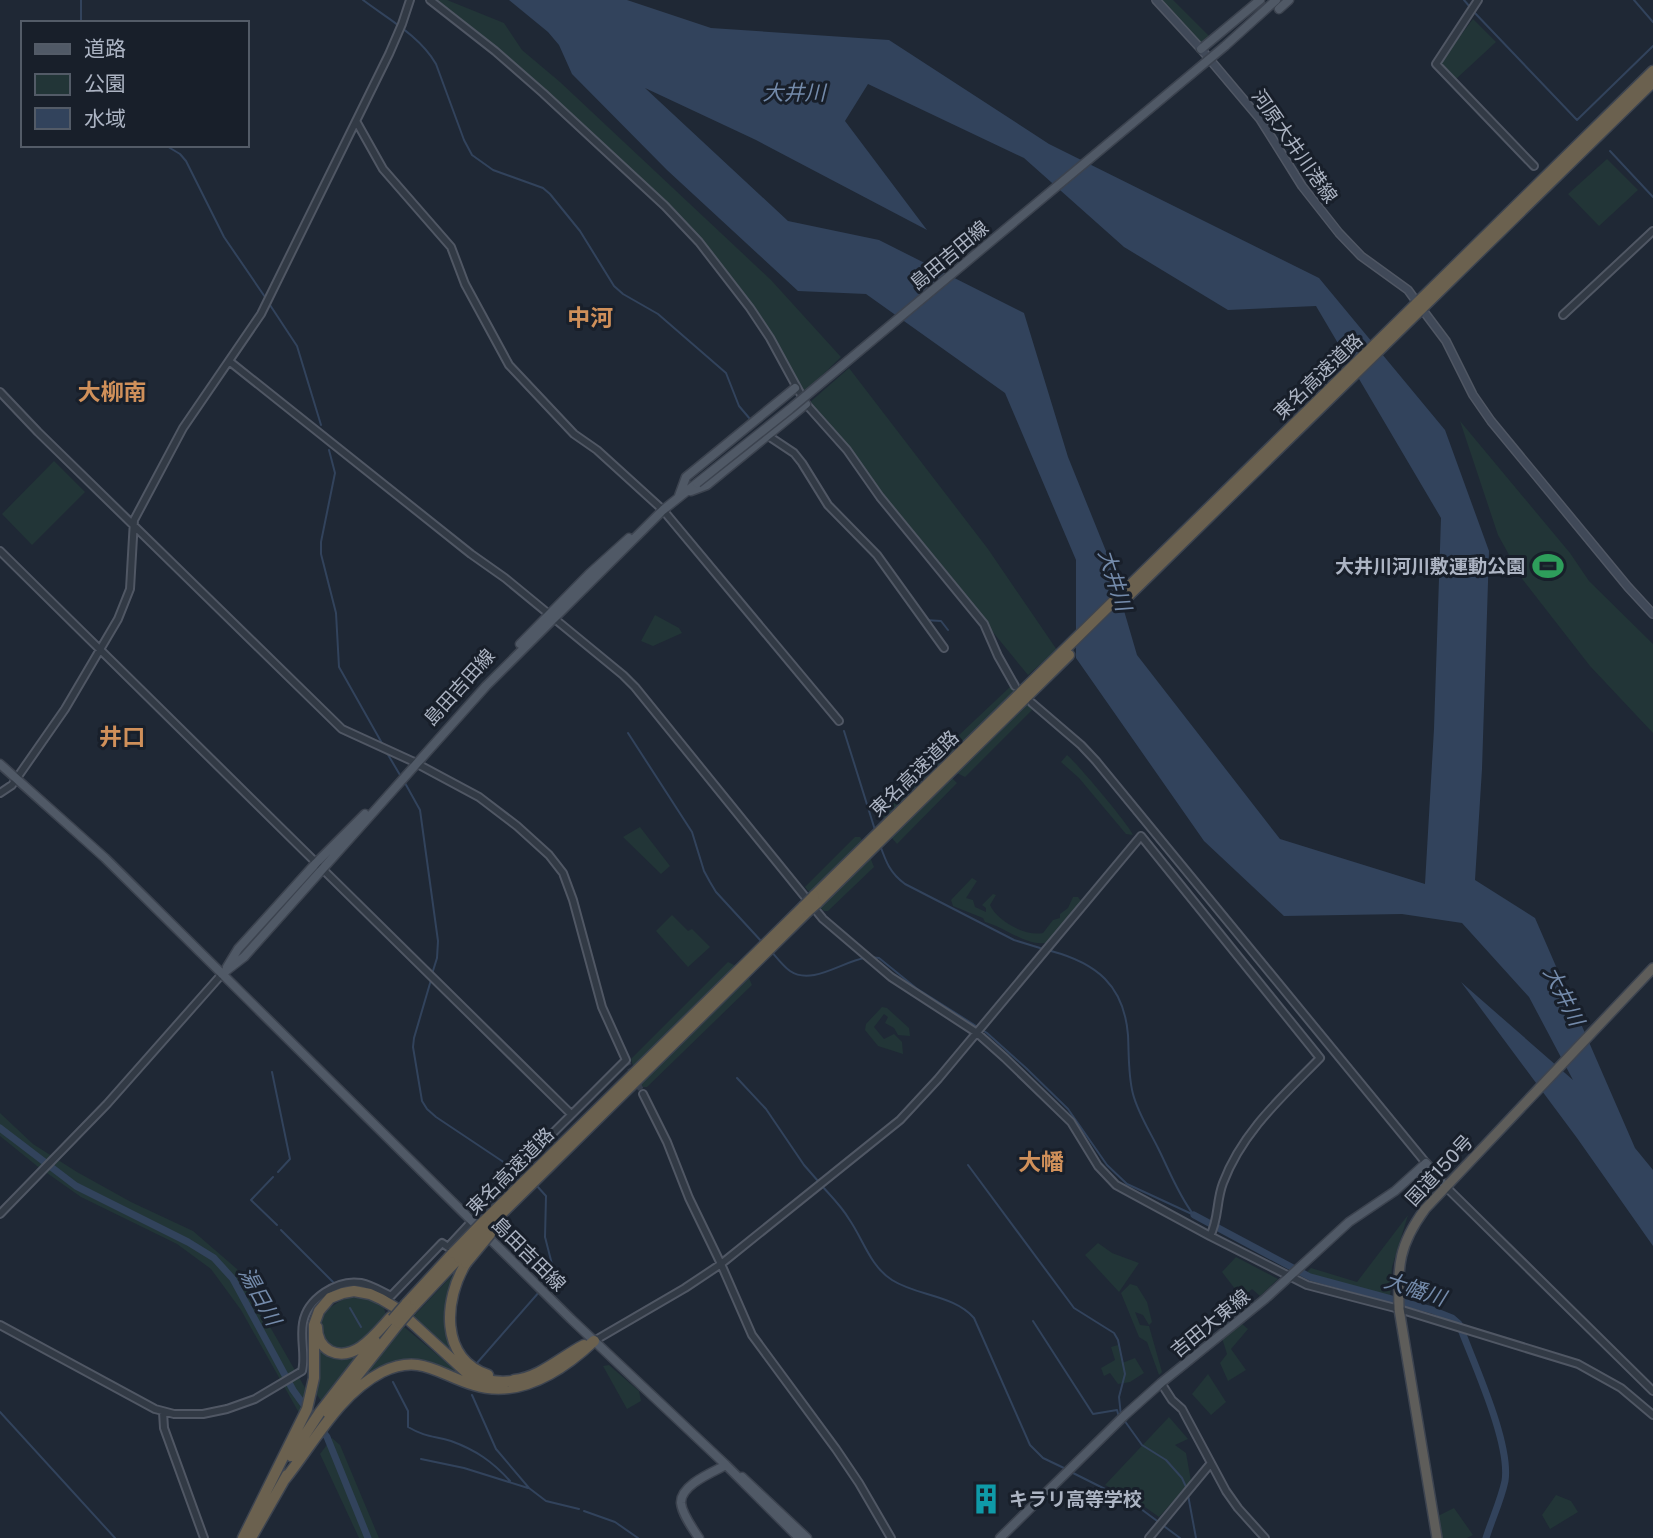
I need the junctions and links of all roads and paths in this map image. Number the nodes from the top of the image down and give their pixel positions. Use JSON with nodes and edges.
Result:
{"nodes":[{"id":1,"x":410,"y":0,"type":"edge"},
{"id":2,"x":430,"y":0,"type":"edge"},
{"id":3,"x":1156,"y":0,"type":"edge"},
{"id":4,"x":1260,"y":0,"type":"edge"},
{"id":5,"x":1289,"y":0,"type":"edge"},
{"id":6,"x":1478,"y":0,"type":"edge"},
{"id":7,"x":1275,"y":4,"type":"edge"},
{"id":8,"x":1202,"y":49,"type":"junction"},
{"id":9,"x":1653,"y":71,"type":"edge"},
{"id":10,"x":1653,"y":82,"type":"edge"},
{"id":11,"x":356,"y":121,"type":"junction"},
{"id":12,"x":1534,"y":166,"type":"dead end"},
{"id":13,"x":1653,"y":231,"type":"edge"},
{"id":14,"x":1416,"y":300,"type":"dead end"},
{"id":15,"x":1425,"y":313,"type":"dead end"},
{"id":16,"x":1563,"y":315,"type":"dead end"},
{"id":17,"x":1404,"y":322,"type":"junction"},
{"id":18,"x":229,"y":361,"type":"junction"},
{"id":19,"x":795,"y":388,"type":"junction"},
{"id":20,"x":0,"y":392,"type":"edge"},
{"id":21,"x":806,"y":404,"type":"junction"},
{"id":22,"x":751,"y":424,"type":"junction"},
{"id":23,"x":764,"y":437,"type":"junction"},
{"id":24,"x":679,"y":496,"type":"junction"},
{"id":25,"x":663,"y":510,"type":"junction"},
{"id":26,"x":132,"y":525,"type":"junction"},
{"id":27,"x":0,"y":551,"type":"edge"},
{"id":28,"x":1653,"y":614,"type":"edge"},
{"id":29,"x":550,"y":616,"type":"junction"},
{"id":30,"x":944,"y":648,"type":"dead end"},
{"id":31,"x":100,"y":650,"type":"junction"},
{"id":32,"x":1015,"y":686,"type":"dead end"},
{"id":33,"x":1032,"y":703,"type":"dead end"},
{"id":34,"x":839,"y":721,"type":"dead end"},
{"id":35,"x":414,"y":763,"type":"junction"},
{"id":36,"x":0,"y":764,"type":"edge"},
{"id":37,"x":17,"y":778,"type":"junction"},
{"id":38,"x":0,"y":793,"type":"edge"},
{"id":39,"x":319,"y":866,"type":"junction"},
{"id":40,"x":756,"y":958,"type":"junction"},
{"id":41,"x":1653,"y":968,"type":"edge"},
{"id":42,"x":222,"y":974,"type":"junction"},
{"id":43,"x":977,"y":1032,"type":"junction"},
{"id":44,"x":643,"y":1094,"type":"tunnel mouth"},
{"id":45,"x":571,"y":1114,"type":"junction"},
{"id":46,"x":1426,"y":1163,"type":"junction"},
{"id":47,"x":1447,"y":1186,"type":"junction"},
{"id":48,"x":0,"y":1214,"type":"edge"},
{"id":49,"x":481,"y":1224,"type":"junction"},
{"id":50,"x":1211,"y":1234,"type":"junction"},
{"id":51,"x":459,"y":1258,"type":"junction"},
{"id":52,"x":721,"y":1264,"type":"junction"},
{"id":53,"x":1289,"y":1278,"type":"junction"},
{"id":54,"x":407,"y":1305,"type":"junction"},
{"id":55,"x":1399,"y":1309,"type":"junction"},
{"id":56,"x":394,"y":1320,"type":"junction"},
{"id":57,"x":0,"y":1325,"type":"edge"},
{"id":58,"x":594,"y":1341,"type":"junction"},
{"id":59,"x":518,"y":1380,"type":"junction"},
{"id":60,"x":1161,"y":1382,"type":"junction"},
{"id":61,"x":493,"y":1388,"type":"junction"},
{"id":62,"x":1653,"y":1391,"type":"edge"},
{"id":63,"x":163,"y":1412,"type":"junction"},
{"id":64,"x":1653,"y":1415,"type":"edge"},
{"id":65,"x":323,"y":1419,"type":"junction"},
{"id":66,"x":308,"y":1434,"type":"junction"},
{"id":67,"x":1211,"y":1463,"type":"junction"},
{"id":68,"x":726,"y":1465,"type":"junction"},
{"id":69,"x":204,"y":1538,"type":"edge"},
{"id":70,"x":243,"y":1538,"type":"edge"},
{"id":71,"x":251,"y":1538,"type":"edge"},
{"id":72,"x":699,"y":1538,"type":"edge"},
{"id":73,"x":799,"y":1538,"type":"edge"},
{"id":74,"x":807,"y":1538,"type":"edge"},
{"id":75,"x":891,"y":1538,"type":"edge"},
{"id":76,"x":1000,"y":1538,"type":"edge"},
{"id":77,"x":1149,"y":1538,"type":"edge"},
{"id":78,"x":1265,"y":1538,"type":"edge"},
{"id":79,"x":1437,"y":1538,"type":"edge"}],
"edges":[{"from":1,"to":11,"type":"street"},
{"from":2,"to":19,"type":"street"},
{"from":3,"to":8,"type":"main road","name":"河原大井川港線"},
{"from":4,"to":8,"type":"main road"},
{"from":5,"to":7,"type":"main road","name":"島田吉田線"},
{"from":6,"to":12,"type":"street"},
{"from":7,"to":24,"type":"main road","name":"島田吉田線","bridge":true},
{"from":8,"to":14,"type":"main road","name":"河原大井川港線"},
{"from":9,"to":17,"type":"highway","name":"東名高速道路"},
{"from":10,"to":17,"type":"highway","name":"東名高速道路"},
{"from":11,"to":18,"type":"street"},
{"from":11,"to":25,"type":"street"},
{"from":13,"to":16,"type":"street"},
{"from":15,"to":28,"type":"main road"},
{"from":17,"to":40,"type":"highway","name":"東名高速道路","bridge":true},
{"from":18,"to":26,"type":"street"},
{"from":18,"to":29,"type":"street"},
{"from":19,"to":21,"type":"street"},
{"from":19,"to":22,"type":"main road"},
{"from":20,"to":26,"type":"street"},
{"from":21,"to":23,"type":"main road"},
{"from":21,"to":32,"type":"street"},
{"from":22,"to":23,"type":"main road"},
{"from":22,"to":24,"type":"main road"},
{"from":23,"to":24,"type":"main road"},
{"from":23,"to":30,"type":"street"},
{"from":24,"to":25,"type":"main road","name":"島田吉田線"},
{"from":25,"to":29,"type":"main road","name":"島田吉田線"},
{"from":25,"to":34,"type":"street"},
{"from":26,"to":31,"type":"street"},
{"from":26,"to":35,"type":"street"},
{"from":27,"to":31,"type":"street"},
{"from":29,"to":35,"type":"main road","name":"島田吉田線"},
{"from":29,"to":43,"type":"street"},
{"from":31,"to":37,"type":"street"},
{"from":31,"to":39,"type":"street"},
{"from":33,"to":46,"type":"street"},
{"from":35,"to":39,"type":"main road","name":"島田吉田線"},
{"from":35,"to":45,"type":"street"},
{"from":36,"to":37,"type":"main road","name":"島田吉田線"},
{"from":37,"to":38,"type":"street"},
{"from":37,"to":42,"type":"main road","name":"島田吉田線"},
{"from":39,"to":42,"type":"main road","name":"島田吉田線"},
{"from":39,"to":45,"type":"street"},
{"from":40,"to":49,"type":"highway","name":"東名高速道路"},
{"from":40,"to":49,"type":"highway","name":"東名高速道路"},
{"from":41,"to":47,"type":"highway","name":"国道150号"},
{"from":42,"to":48,"type":"street"},
{"from":42,"to":49,"type":"main road","name":"島田吉田線"},
{"from":43,"to":50,"type":"street"},
{"from":43,"to":50,"type":"street"},
{"from":43,"to":52,"type":"street"},
{"from":44,"to":52,"type":"street"},
{"from":45,"to":49,"type":"street"},
{"from":46,"to":47,"type":"main road"},
{"from":46,"to":53,"type":"main road","name":"吉田大東線"},
{"from":47,"to":55,"type":"highway","name":"国道150号"},
{"from":47,"to":62,"type":"street"},
{"from":49,"to":51,"type":"highway","name":"東名高速道路","bridge":true},
{"from":49,"to":51,"type":"highway","bridge":true},
{"from":49,"to":58,"type":"main road","name":"島田吉田線"},
{"from":49,"to":63,"type":"street"},
{"from":50,"to":53,"type":"street"},
{"from":51,"to":54,"type":"highway","name":"東名高速道路"},
{"from":51,"to":54,"type":"highway","name":"東名高速道路"},
{"from":51,"to":59,"type":"highway"},
{"from":52,"to":58,"type":"street"},
{"from":52,"to":75,"type":"street"},
{"from":53,"to":55,"type":"street"},
{"from":53,"to":60,"type":"main road","name":"吉田大東線"},
{"from":54,"to":56,"type":"highway","name":"東名高速道路","bridge":true},
{"from":55,"to":64,"type":"street"},
{"from":55,"to":79,"type":"highway","name":"国道150号"},
{"from":56,"to":61,"type":"highway"},
{"from":56,"to":65,"type":"highway","name":"東名高速道路"},
{"from":57,"to":63,"type":"street"},
{"from":58,"to":59,"type":"highway"},
{"from":58,"to":61,"type":"highway"},
{"from":58,"to":68,"type":"main road","name":"島田吉田線"},
{"from":59,"to":66,"type":"highway"},
{"from":60,"to":67,"type":"street"},
{"from":60,"to":76,"type":"main road","name":"吉田大東線"},
{"from":61,"to":65,"type":"highway"},
{"from":63,"to":69,"type":"street"},
{"from":65,"to":66,"type":"highway"},
{"from":66,"to":70,"type":"highway"},
{"from":66,"to":71,"type":"highway"},
{"from":67,"to":77,"type":"street"},
{"from":67,"to":78,"type":"street"},
{"from":68,"to":72,"type":"main road"},
{"from":68,"to":73,"type":"main road","name":"島田吉田線"},
{"from":68,"to":74,"type":"main road","name":"島田吉田線"}]}
